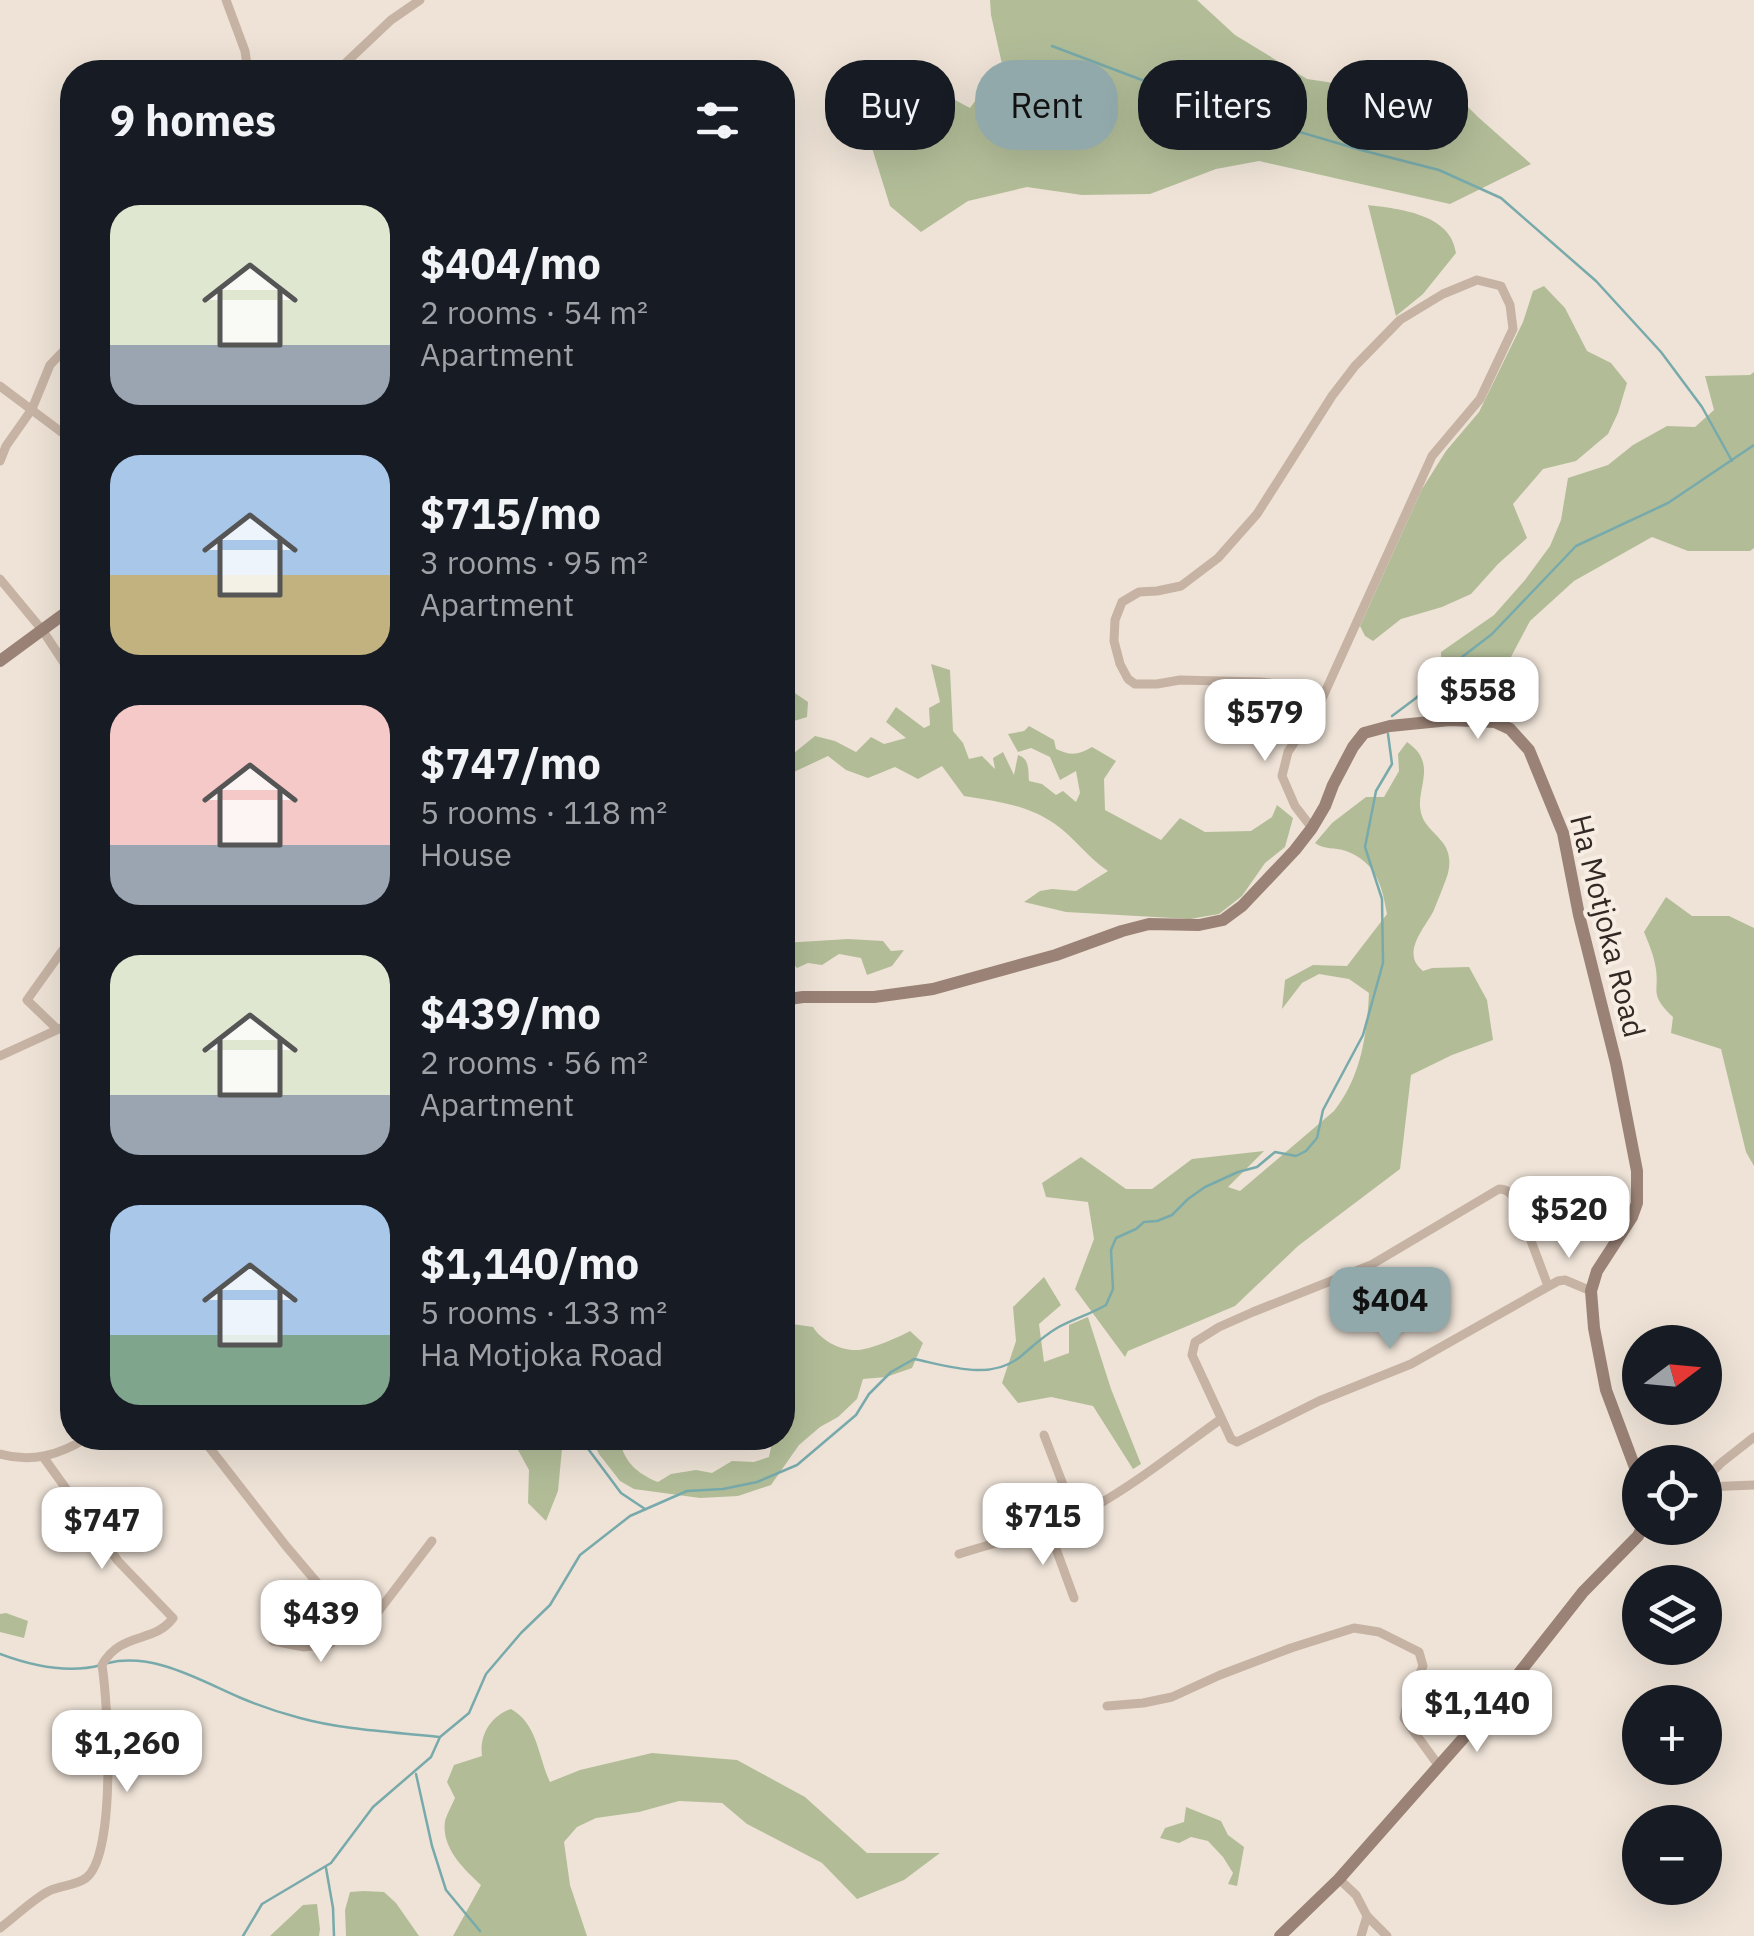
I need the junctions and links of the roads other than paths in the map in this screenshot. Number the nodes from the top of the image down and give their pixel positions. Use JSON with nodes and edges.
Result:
{"nodes":[{"id":1,"x":226,"y":0,"type":"edge"},
{"id":2,"x":420,"y":0,"type":"edge"},
{"id":3,"x":246,"y":60,"type":"edge"},
{"id":4,"x":349,"y":60,"type":"edge"},
{"id":5,"x":60,"y":355,"type":"edge"},
{"id":6,"x":0,"y":386,"type":"edge"},
{"id":7,"x":32,"y":409,"type":"junction"},
{"id":8,"x":60,"y":431,"type":"edge"},
{"id":9,"x":0,"y":462,"type":"edge"},
{"id":10,"x":0,"y":579,"type":"edge"},
{"id":11,"x":60,"y":618,"type":"edge"},
{"id":12,"x":43,"y":631,"type":"junction"},
{"id":13,"x":60,"y":657,"type":"edge"},
{"id":14,"x":0,"y":661,"type":"edge"},
{"id":15,"x":1320,"y":701,"type":"junction"},
{"id":16,"x":1312,"y":828,"type":"junction"},
{"id":17,"x":60,"y":954,"type":"edge"},
{"id":18,"x":795,"y":1000,"type":"edge"},
{"id":19,"x":60,"y":1028,"type":"edge"},
{"id":20,"x":57,"y":1029,"type":"junction"},
{"id":21,"x":0,"y":1056,"type":"edge"},
{"id":22,"x":1548,"y":1286,"type":"junction"},
{"id":23,"x":1591,"y":1291,"type":"junction"},
{"id":24,"x":1221,"y":1419,"type":"junction"},
{"id":25,"x":1044,"y":1436,"type":"dead end"},
{"id":26,"x":1754,"y":1437,"type":"edge"},
{"id":27,"x":1626,"y":1445,"type":"edge"},
{"id":28,"x":61,"y":1450,"type":"edge"},
{"id":29,"x":211,"y":1450,"type":"edge"},
{"id":30,"x":0,"y":1454,"type":"edge"},
{"id":31,"x":44,"y":1458,"type":"junction"},
{"id":32,"x":1722,"y":1462,"type":"edge"},
{"id":33,"x":1754,"y":1485,"type":"edge"},
{"id":34,"x":1722,"y":1487,"type":"edge"},
{"id":35,"x":1075,"y":1516,"type":"junction"},
{"id":36,"x":1048,"y":1526,"type":"junction"},
{"id":37,"x":432,"y":1541,"type":"dead end"},
{"id":38,"x":1629,"y":1545,"type":"edge"},
{"id":39,"x":959,"y":1554,"type":"dead end"},
{"id":40,"x":1074,"y":1598,"type":"dead end"},
{"id":41,"x":352,"y":1624,"type":"junction"},
{"id":42,"x":272,"y":1641,"type":"dead end"},
{"id":43,"x":1107,"y":1706,"type":"dead end"},
{"id":44,"x":1439,"y":1766,"type":"junction"},
{"id":45,"x":1339,"y":1879,"type":"junction"},
{"id":46,"x":1367,"y":1916,"type":"junction"},
{"id":47,"x":0,"y":1928,"type":"edge"},
{"id":48,"x":1280,"y":1936,"type":"edge"},
{"id":49,"x":1361,"y":1936,"type":"edge"},
{"id":50,"x":1387,"y":1936,"type":"edge"}],
"edges":[{"from":1,"to":3,"type":"street"},
{"from":2,"to":4,"type":"street"},
{"from":5,"to":7,"type":"street"},
{"from":6,"to":7,"type":"street"},
{"from":7,"to":8,"type":"street"},
{"from":7,"to":9,"type":"street"},
{"from":10,"to":12,"type":"street"},
{"from":11,"to":12,"type":"street"},
{"from":12,"to":13,"type":"street"},
{"from":12,"to":14,"type":"street"},
{"from":15,"to":15,"type":"street"},
{"from":15,"to":16,"type":"street"},
{"from":16,"to":18,"type":"street","name":"Ha Motjoka Road"},
{"from":16,"to":23,"type":"street","name":"Ha Motjoka Road"},
{"from":17,"to":20,"type":"street"},
{"from":19,"to":20,"type":"street"},
{"from":20,"to":21,"type":"street"},
{"from":22,"to":23,"type":"street"},
{"from":22,"to":24,"type":"street"},
{"from":22,"to":24,"type":"street"},
{"from":23,"to":27,"type":"street"},
{"from":24,"to":35,"type":"street"},
{"from":25,"to":35,"type":"street"},
{"from":26,"to":32,"type":"street"},
{"from":28,"to":31,"type":"street"},
{"from":29,"to":41,"type":"street"},
{"from":30,"to":31,"type":"street"},
{"from":31,"to":47,"type":"street"},
{"from":33,"to":34,"type":"street"},
{"from":35,"to":36,"type":"street"},
{"from":36,"to":39,"type":"street"},
{"from":36,"to":40,"type":"street"},
{"from":37,"to":41,"type":"street"},
{"from":38,"to":44,"type":"street"},
{"from":41,"to":42,"type":"street"},
{"from":43,"to":44,"type":"street"},
{"from":44,"to":45,"type":"street"},
{"from":45,"to":46,"type":"street"},
{"from":45,"to":48,"type":"street"},
{"from":46,"to":49,"type":"street"},
{"from":46,"to":50,"type":"street"}]}
